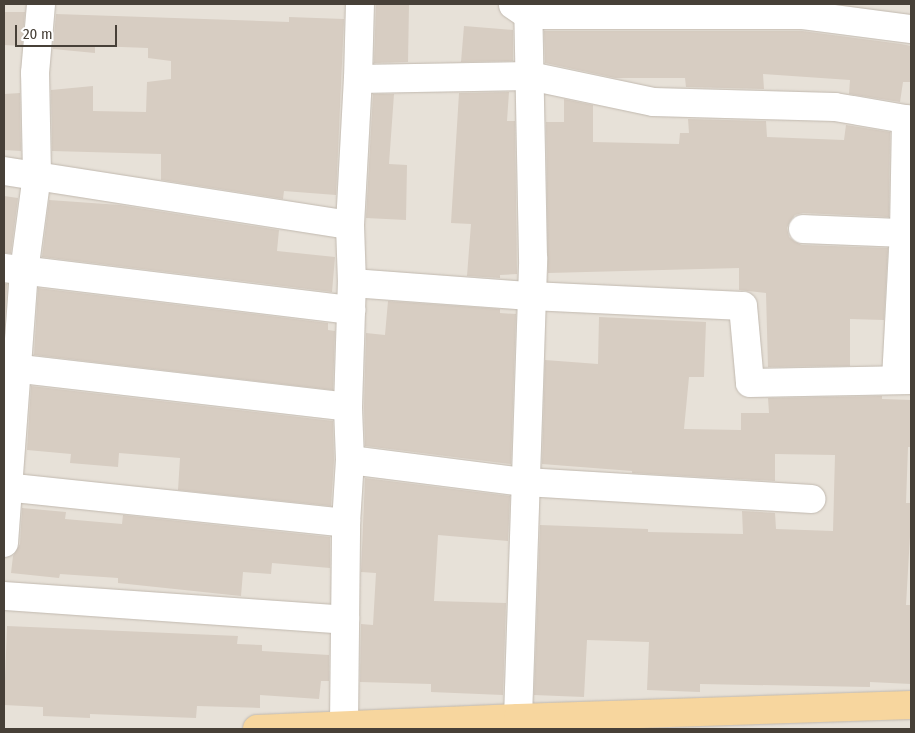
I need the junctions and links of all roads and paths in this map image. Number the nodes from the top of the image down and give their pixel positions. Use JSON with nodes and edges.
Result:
{"nodes":[{"id":1,"x":41,"y":4,"type":"edge"},
{"id":2,"x":360,"y":4,"type":"edge"},
{"id":3,"x":523,"y":8,"type":"edge"},
{"id":4,"x":911,"y":29,"type":"edge"},
{"id":5,"x":530,"y":76,"type":"junction"},
{"id":6,"x":358,"y":79,"type":"junction"},
{"id":7,"x":909,"y":120,"type":"edge"},
{"id":8,"x":4,"y":171,"type":"edge"},
{"id":9,"x":37,"y":175,"type":"junction"},
{"id":10,"x":350,"y":225,"type":"junction"},
{"id":11,"x":803,"y":228,"type":"dead end"},
{"id":12,"x":904,"y":233,"type":"junction"},
{"id":13,"x":14,"y":270,"type":"edge"},
{"id":14,"x":352,"y":296,"type":"junction"},
{"id":15,"x":531,"y":296,"type":"junction"},
{"id":16,"x":11,"y":368,"type":"edge"},
{"id":17,"x":904,"y":379,"type":"edge"},
{"id":18,"x":348,"y":407,"type":"junction"},
{"id":19,"x":350,"y":460,"type":"junction"},
{"id":20,"x":525,"y":482,"type":"junction"},
{"id":21,"x":6,"y":488,"type":"edge"},
{"id":22,"x":811,"y":499,"type":"dead end"},
{"id":23,"x":346,"y":523,"type":"junction"},
{"id":24,"x":4,"y":543,"type":"edge"},
{"id":25,"x":4,"y":596,"type":"edge"},
{"id":26,"x":346,"y":620,"type":"junction"},
{"id":27,"x":911,"y":705,"type":"edge"},
{"id":28,"x":518,"y":718,"type":"junction"},
{"id":29,"x":344,"y":725,"type":"junction"},
{"id":30,"x":257,"y":729,"type":"edge"}],
"edges":[{"from":1,"to":9,"type":"street"},
{"from":2,"to":6,"type":"street"},
{"from":3,"to":4,"type":"street"},
{"from":3,"to":5,"type":"street"},
{"from":5,"to":6,"type":"street"},
{"from":5,"to":7,"type":"street"},
{"from":5,"to":15,"type":"street"},
{"from":6,"to":10,"type":"street"},
{"from":7,"to":12,"type":"street"},
{"from":8,"to":9,"type":"street"},
{"from":9,"to":10,"type":"street"},
{"from":9,"to":13,"type":"street"},
{"from":10,"to":14,"type":"street"},
{"from":11,"to":12,"type":"street"},
{"from":12,"to":17,"type":"street"},
{"from":13,"to":14,"type":"street"},
{"from":13,"to":16,"type":"street"},
{"from":14,"to":15,"type":"street"},
{"from":14,"to":18,"type":"street"},
{"from":15,"to":17,"type":"street"},
{"from":15,"to":20,"type":"street"},
{"from":16,"to":18,"type":"street"},
{"from":16,"to":21,"type":"street"},
{"from":18,"to":19,"type":"street"},
{"from":19,"to":20,"type":"street"},
{"from":19,"to":23,"type":"street"},
{"from":20,"to":22,"type":"street"},
{"from":20,"to":28,"type":"street"},
{"from":21,"to":23,"type":"street"},
{"from":21,"to":24,"type":"street"},
{"from":23,"to":26,"type":"street"},
{"from":25,"to":26,"type":"street"},
{"from":26,"to":29,"type":"street"},
{"from":27,"to":28,"type":"main road"},
{"from":28,"to":29,"type":"main road"},
{"from":29,"to":30,"type":"main road"}]}
